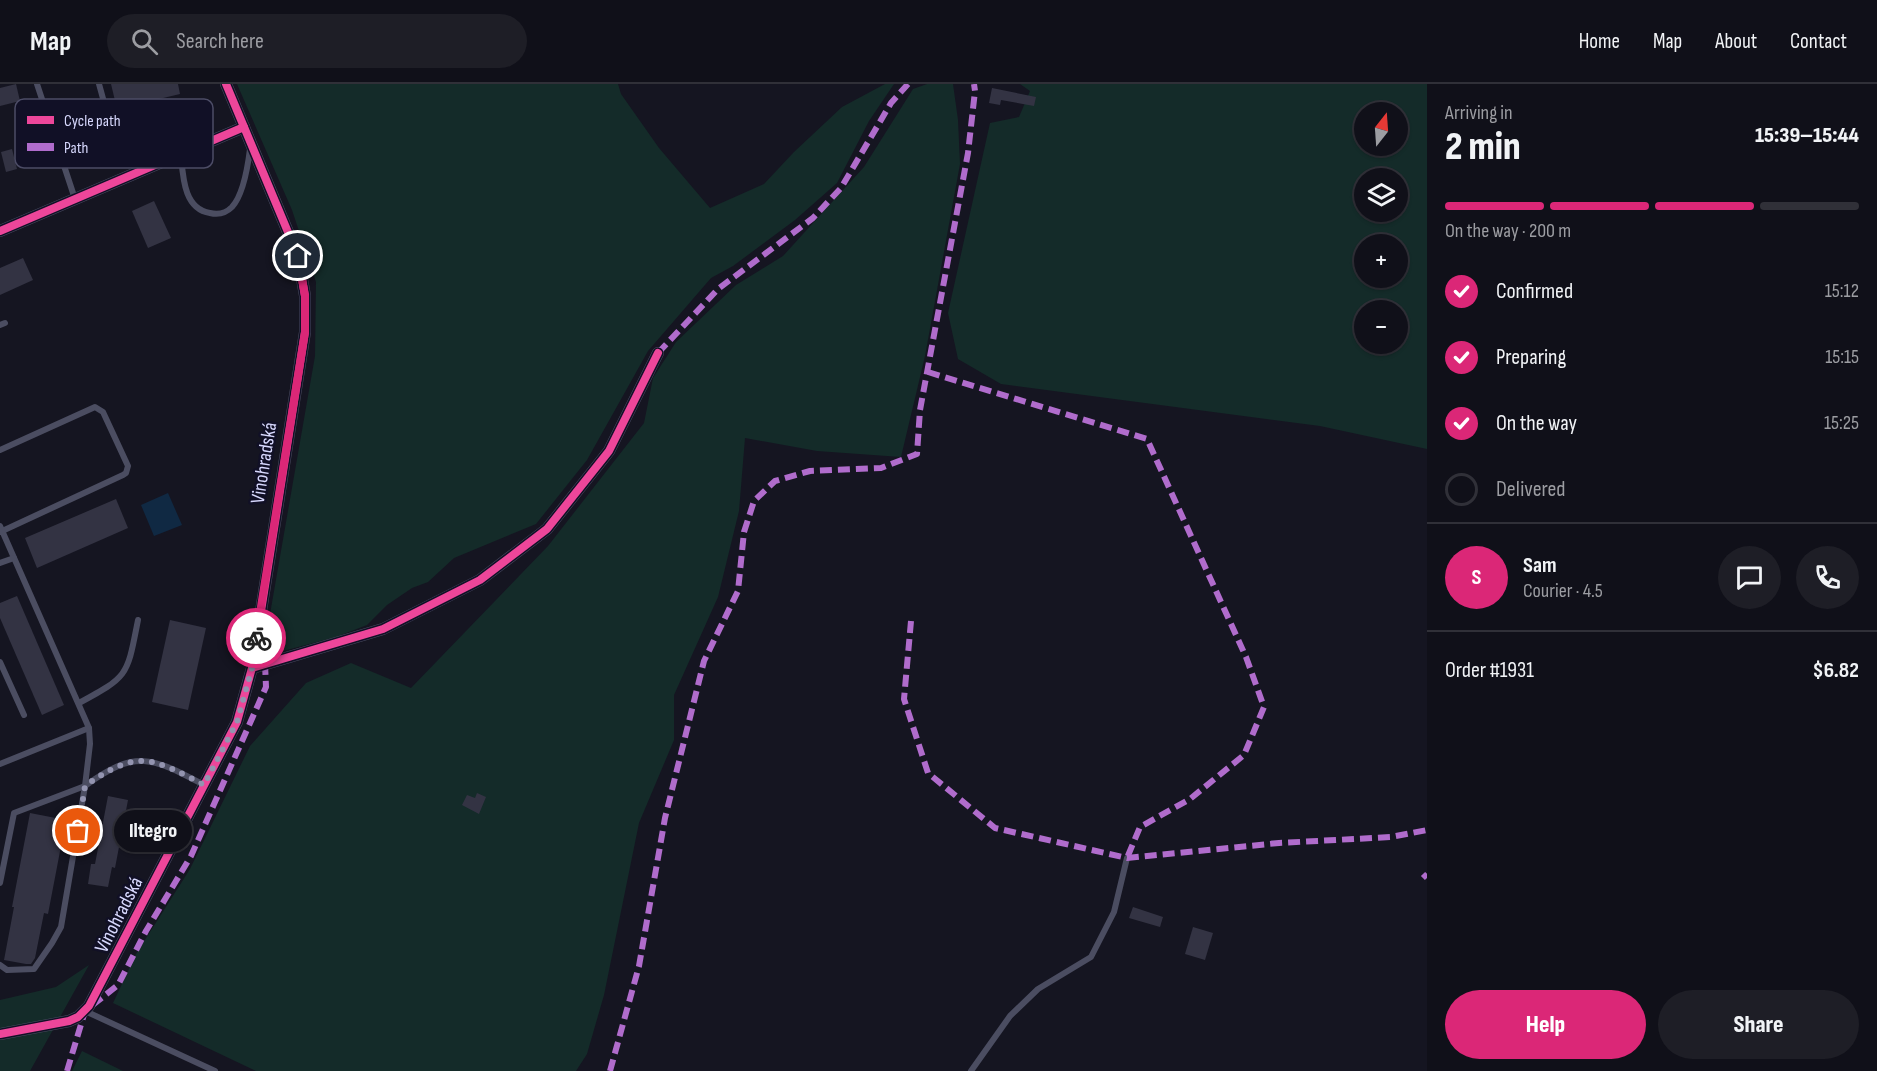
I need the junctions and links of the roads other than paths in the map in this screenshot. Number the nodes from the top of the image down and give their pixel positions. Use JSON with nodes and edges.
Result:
{"nodes":[{"id":1,"x":37,"y":84,"type":"edge"},
{"id":2,"x":99,"y":84,"type":"edge"},
{"id":3,"x":226,"y":84,"type":"edge"},
{"id":4,"x":42,"y":99,"type":"edge"},
{"id":5,"x":103,"y":99,"type":"edge"},
{"id":6,"x":244,"y":127,"type":"junction"},
{"id":7,"x":213,"y":141,"type":"edge"},
{"id":8,"x":251,"y":144,"type":"junction"},
{"id":9,"x":65,"y":168,"type":"edge"},
{"id":10,"x":152,"y":168,"type":"edge"},
{"id":11,"x":182,"y":168,"type":"edge"},
{"id":12,"x":75,"y":200,"type":"junction"},
{"id":13,"x":0,"y":231,"type":"edge"},
{"id":14,"x":658,"y":353,"type":"dead end"},
{"id":15,"x":0,"y":450,"type":"edge"},
{"id":16,"x":1,"y":530,"type":"edge"},
{"id":17,"x":14,"y":558,"type":"junction"},
{"id":18,"x":0,"y":563,"type":"edge"},
{"id":19,"x":138,"y":621,"type":"dead end"},
{"id":20,"x":0,"y":662,"type":"edge"},
{"id":21,"x":252,"y":668,"type":"junction"},
{"id":22,"x":79,"y":703,"type":"junction"},
{"id":23,"x":24,"y":715,"type":"dead end"},
{"id":24,"x":89,"y":728,"type":"junction"},
{"id":25,"x":0,"y":764,"type":"edge"},
{"id":26,"x":204,"y":785,"type":"junction"},
{"id":27,"x":85,"y":786,"type":"junction"},
{"id":28,"x":1127,"y":858,"type":"dead end"},
{"id":29,"x":0,"y":882,"type":"edge"},
{"id":30,"x":0,"y":965,"type":"edge"},
{"id":31,"x":85,"y":1011,"type":"junction"},
{"id":32,"x":0,"y":1034,"type":"edge"},
{"id":33,"x":215,"y":1071,"type":"edge"},
{"id":34,"x":971,"y":1071,"type":"edge"}],
"edges":[{"from":1,"to":4,"type":"lane"},
{"from":2,"to":5,"type":"lane"},
{"from":3,"to":6,"type":"street","name":"Vinohradská"},
{"from":6,"to":7,"type":"street"},
{"from":6,"to":8,"type":"street","name":"Vinohradská"},
{"from":8,"to":11,"type":"lane"},
{"from":8,"to":21,"type":"street","name":"Vinohradská"},
{"from":9,"to":12,"type":"lane"},
{"from":10,"to":12,"type":"street"},
{"from":12,"to":13,"type":"street"},
{"from":14,"to":21,"type":"street"},
{"from":15,"to":16,"type":"lane"},
{"from":16,"to":17,"type":"lane"},
{"from":17,"to":18,"type":"lane"},
{"from":17,"to":22,"type":"lane"},
{"from":19,"to":22,"type":"lane"},
{"from":20,"to":23,"type":"lane"},
{"from":21,"to":26,"type":"street","name":"Vinohradská"},
{"from":22,"to":24,"type":"lane"},
{"from":24,"to":25,"type":"lane"},
{"from":24,"to":27,"type":"lane"},
{"from":26,"to":27,"type":"lane"},
{"from":26,"to":31,"type":"street","name":"Vinohradská"},
{"from":27,"to":29,"type":"lane"},
{"from":27,"to":30,"type":"lane"},
{"from":28,"to":34,"type":"lane"},
{"from":31,"to":32,"type":"street"},
{"from":31,"to":33,"type":"lane"}]}
